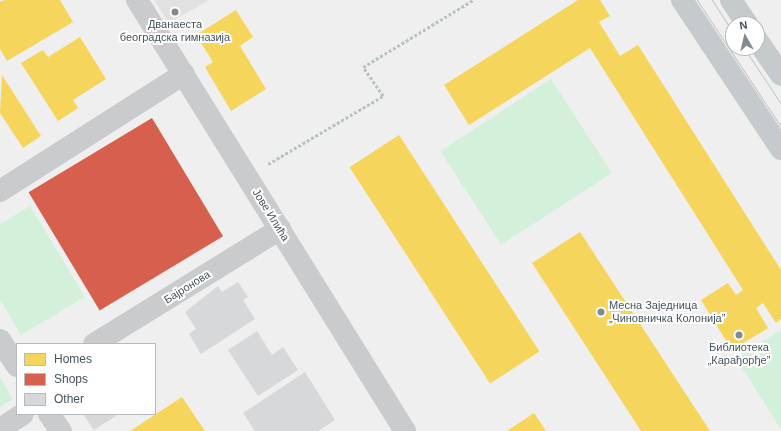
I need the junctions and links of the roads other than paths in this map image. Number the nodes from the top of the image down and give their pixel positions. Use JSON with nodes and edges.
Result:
{"nodes":[{"id":1,"x":137,"y":0,"type":"edge"},
{"id":2,"x":682,"y":0,"type":"edge"},
{"id":3,"x":731,"y":0,"type":"edge"},
{"id":4,"x":741,"y":16,"type":"edge"},
{"id":5,"x":765,"y":52,"type":"edge"},
{"id":6,"x":184,"y":74,"type":"junction"},
{"id":7,"x":781,"y":75,"type":"edge"},
{"id":8,"x":781,"y":149,"type":"edge"},
{"id":9,"x":0,"y":191,"type":"edge"},
{"id":10,"x":280,"y":229,"type":"junction"},
{"id":11,"x":0,"y":340,"type":"edge"},
{"id":12,"x":96,"y":343,"type":"edge"},
{"id":13,"x":16,"y":364,"type":"edge"},
{"id":14,"x":21,"y":415,"type":"edge"},
{"id":15,"x":50,"y":415,"type":"edge"},
{"id":16,"x":0,"y":429,"type":"edge"},
{"id":17,"x":61,"y":431,"type":"edge"},
{"id":18,"x":405,"y":431,"type":"edge"}],
"edges":[{"from":1,"to":6,"type":"street","name":"Јове Илића"},
{"from":2,"to":8,"type":"main road"},
{"from":3,"to":4,"type":"main road"},
{"from":5,"to":7,"type":"main road"},
{"from":6,"to":9,"type":"street"},
{"from":6,"to":10,"type":"street","name":"Јове Илића"},
{"from":10,"to":12,"type":"street","name":"Бајронова"},
{"from":10,"to":18,"type":"street","name":"Јове Илића"},
{"from":11,"to":13,"type":"street"},
{"from":14,"to":16,"type":"street"},
{"from":15,"to":17,"type":"street"}]}
